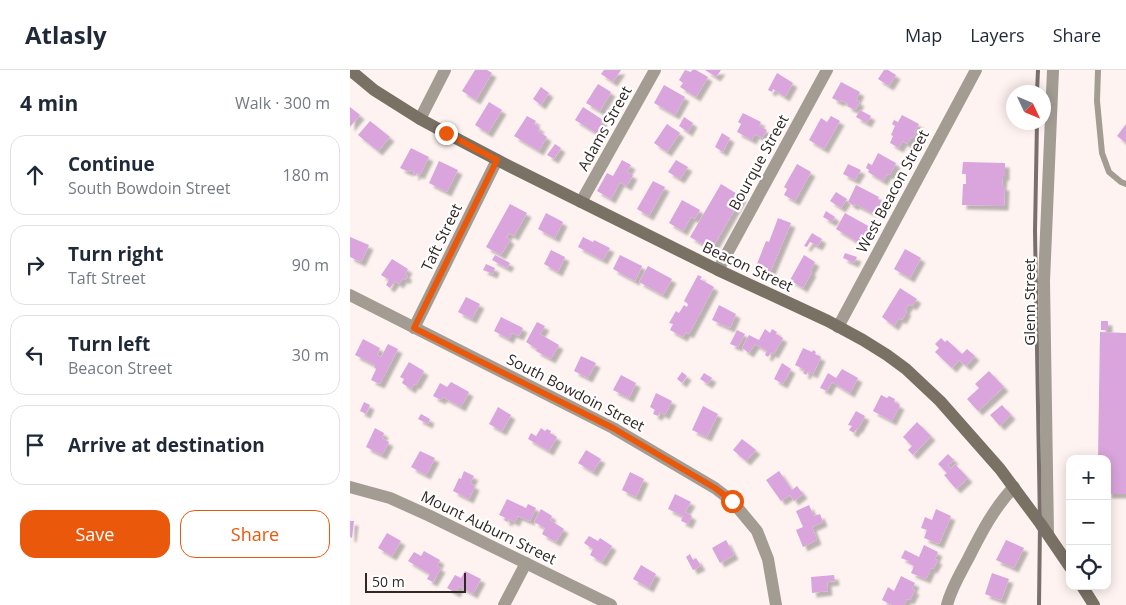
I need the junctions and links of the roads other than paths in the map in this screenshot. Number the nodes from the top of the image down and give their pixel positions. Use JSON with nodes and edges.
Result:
{"nodes":[{"id":1,"x":350,"y":70,"type":"edge"},
{"id":2,"x":445,"y":70,"type":"edge"},
{"id":3,"x":655,"y":70,"type":"edge"},
{"id":4,"x":827,"y":70,"type":"edge"},
{"id":5,"x":976,"y":70,"type":"edge"},
{"id":6,"x":1053,"y":70,"type":"edge"},
{"id":7,"x":1098,"y":70,"type":"edge"},
{"id":8,"x":420,"y":119,"type":"junction"},
{"id":9,"x":497,"y":160,"type":"junction"},
{"id":10,"x":1126,"y":184,"type":"edge"},
{"id":11,"x":580,"y":202,"type":"junction"},
{"id":12,"x":718,"y":270,"type":"junction"},
{"id":13,"x":350,"y":295,"type":"edge"},
{"id":14,"x":838,"y":327,"type":"junction"},
{"id":15,"x":414,"y":328,"type":"junction"},
{"id":16,"x":1014,"y":486,"type":"junction"},
{"id":17,"x":350,"y":487,"type":"edge"},
{"id":18,"x":1048,"y":533,"type":"junction"},
{"id":19,"x":1066,"y":561,"type":"edge"},
{"id":20,"x":526,"y":563,"type":"junction"},
{"id":21,"x":1085,"y":590,"type":"edge"},
{"id":22,"x":504,"y":605,"type":"edge"},
{"id":23,"x":611,"y":605,"type":"edge"},
{"id":24,"x":776,"y":605,"type":"edge"},
{"id":25,"x":947,"y":605,"type":"edge"},
{"id":26,"x":1094,"y":605,"type":"edge"}],
"edges":[{"from":1,"to":8,"type":"main road","name":"Beacon Street"},
{"from":2,"to":8,"type":"street"},
{"from":3,"to":11,"type":"street","name":"Adams Street"},
{"from":4,"to":12,"type":"street","name":"Bourque Street"},
{"from":5,"to":14,"type":"street","name":"West Beacon Street"},
{"from":6,"to":18,"type":"street","name":"Glenn Street"},
{"from":7,"to":10,"type":"lane"},
{"from":8,"to":9,"type":"main road","name":"Beacon Street"},
{"from":9,"to":11,"type":"main road","name":"Beacon Street"},
{"from":9,"to":15,"type":"street","name":"Taft Street"},
{"from":11,"to":12,"type":"main road","name":"Beacon Street"},
{"from":12,"to":14,"type":"main road","name":"Beacon Street"},
{"from":13,"to":15,"type":"street","name":"South Bowdoin Street"},
{"from":14,"to":16,"type":"main road","name":"Beacon Street"},
{"from":15,"to":24,"type":"street","name":"South Bowdoin Street"},
{"from":16,"to":18,"type":"main road","name":"Beacon Street"},
{"from":16,"to":25,"type":"street"},
{"from":17,"to":20,"type":"street","name":"Mount Auburn Street"},
{"from":18,"to":19,"type":"main road","name":"Beacon Street"},
{"from":20,"to":22,"type":"street"},
{"from":20,"to":23,"type":"street","name":"Mount Auburn Street"},
{"from":21,"to":26,"type":"main road"}]}
